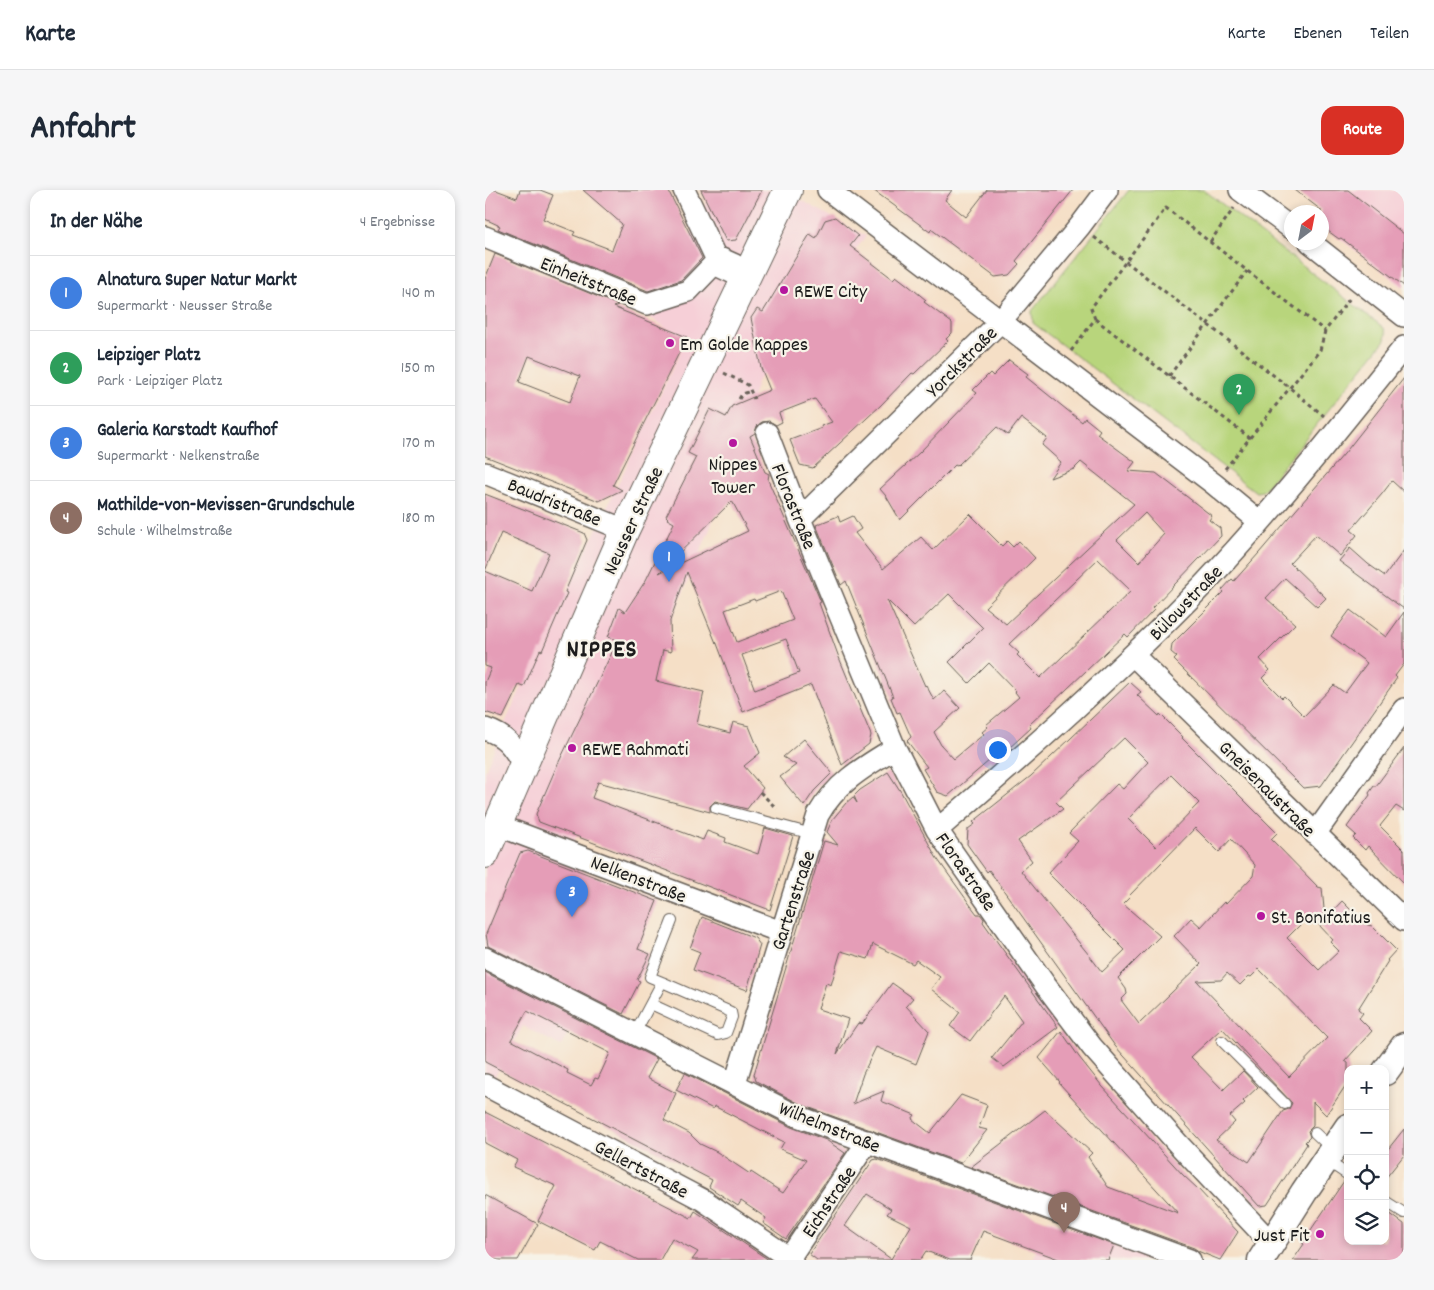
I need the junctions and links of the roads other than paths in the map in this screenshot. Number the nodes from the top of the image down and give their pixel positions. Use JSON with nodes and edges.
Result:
{"nodes":[{"id":1,"x":684,"y":190,"type":"edge"},
{"id":2,"x":789,"y":190,"type":"edge"},
{"id":3,"x":828,"y":190,"type":"edge"},
{"id":4,"x":1107,"y":190,"type":"edge"},
{"id":5,"x":1242,"y":192,"type":"edge"},
{"id":6,"x":1284,"y":223,"type":"edge"},
{"id":7,"x":486,"y":239,"type":"edge"},
{"id":8,"x":1320,"y":250,"type":"edge"},
{"id":9,"x":715,"y":260,"type":"junction"},
{"id":10,"x":747,"y":276,"type":"junction"},
{"id":11,"x":1404,"y":316,"type":"edge"},
{"id":12,"x":1000,"y":322,"type":"junction"},
{"id":13,"x":1404,"y":347,"type":"edge"},
{"id":14,"x":767,"y":433,"type":"dead end"},
{"id":15,"x":485,"y":473,"type":"edge"},
{"id":16,"x":800,"y":519,"type":"junction"},
{"id":17,"x":1260,"y":522,"type":"junction"},
{"id":18,"x":625,"y":530,"type":"junction"},
{"id":19,"x":1133,"y":655,"type":"junction"},
{"id":20,"x":1404,"y":709,"type":"edge"},
{"id":21,"x":485,"y":729,"type":"edge"},
{"id":22,"x":895,"y":748,"type":"junction"},
{"id":23,"x":523,"y":764,"type":"junction"},
{"id":24,"x":716,"y":808,"type":"dead end"},
{"id":25,"x":497,"y":825,"type":"junction"},
{"id":26,"x":937,"y":830,"type":"junction"},
{"id":27,"x":813,"y":834,"type":"junction"},
{"id":28,"x":1315,"y":834,"type":"junction"},
{"id":29,"x":485,"y":854,"type":"edge"},
{"id":30,"x":1404,"y":920,"type":"edge"},
{"id":31,"x":672,"y":921,"type":"dead end"},
{"id":32,"x":781,"y":932,"type":"junction"},
{"id":33,"x":485,"y":958,"type":"edge"},
{"id":34,"x":662,"y":982,"type":"junction"},
{"id":35,"x":651,"y":1004,"type":"junction"},
{"id":36,"x":635,"y":1033,"type":"junction"},
{"id":37,"x":1222,"y":1041,"type":"dead end"},
{"id":38,"x":735,"y":1083,"type":"junction"},
{"id":39,"x":485,"y":1085,"type":"edge"},
{"id":40,"x":1285,"y":1104,"type":"dead end"},
{"id":41,"x":1344,"y":1130,"type":"edge"},
{"id":42,"x":868,"y":1142,"type":"junction"},
{"id":43,"x":1324,"y":1148,"type":"junction"},
{"id":44,"x":1344,"y":1170,"type":"edge"},
{"id":45,"x":1389,"y":1204,"type":"edge"},
{"id":46,"x":1404,"y":1213,"type":"edge"},
{"id":47,"x":1266,"y":1252,"type":"edge"},
{"id":48,"x":790,"y":1259,"type":"edge"},
{"id":49,"x":1190,"y":1260,"type":"edge"}],
"edges":[{"from":1,"to":9,"type":"street"},
{"from":2,"to":10,"type":"main road","name":"Neusser Straße"},
{"from":3,"to":12,"type":"street"},
{"from":4,"to":12,"type":"street","name":"Yorckstraße"},
{"from":5,"to":6,"type":"street"},
{"from":7,"to":9,"type":"street","name":"Einheitstraße"},
{"from":8,"to":11,"type":"street"},
{"from":9,"to":10,"type":"street"},
{"from":10,"to":18,"type":"main road","name":"Neusser Straße"},
{"from":12,"to":16,"type":"street","name":"Yorckstraße"},
{"from":12,"to":17,"type":"street"},
{"from":13,"to":17,"type":"street","name":"Bülowstraße"},
{"from":14,"to":16,"type":"street","name":"Florastraße"},
{"from":15,"to":18,"type":"street","name":"Baudristraße"},
{"from":16,"to":22,"type":"street","name":"Florastraße"},
{"from":17,"to":19,"type":"street","name":"Bülowstraße"},
{"from":18,"to":23,"type":"main road","name":"Neusser Straße"},
{"from":19,"to":26,"type":"street","name":"Bülowstraße"},
{"from":19,"to":28,"type":"street","name":"Gneisenaustraße"},
{"from":20,"to":28,"type":"street"},
{"from":21,"to":23,"type":"street"},
{"from":22,"to":26,"type":"street","name":"Florastraße"},
{"from":22,"to":27,"type":"street","name":"Gartenstraße"},
{"from":23,"to":25,"type":"main road","name":"Neusser Straße"},
{"from":24,"to":27,"type":"lane"},
{"from":25,"to":29,"type":"main road","name":"Neusser Straße"},
{"from":25,"to":32,"type":"street","name":"Nelkenstraße"},
{"from":26,"to":47,"type":"street","name":"Florastraße"},
{"from":27,"to":32,"type":"street","name":"Gartenstraße"},
{"from":28,"to":30,"type":"street","name":"Gneisenaustraße"},
{"from":31,"to":34,"type":"lane"},
{"from":32,"to":38,"type":"street","name":"Gartenstraße"},
{"from":33,"to":36,"type":"street","name":"Wilhelmstraße"},
{"from":34,"to":35,"type":"lane"},
{"from":34,"to":35,"type":"lane"},
{"from":35,"to":36,"type":"lane"},
{"from":36,"to":38,"type":"street","name":"Wilhelmstraße"},
{"from":37,"to":40,"type":"lane"},
{"from":38,"to":42,"type":"street","name":"Wilhelmstraße"},
{"from":39,"to":48,"type":"street","name":"Gellertstraße"},
{"from":41,"to":43,"type":"street"},
{"from":42,"to":48,"type":"street","name":"Eichstraße"},
{"from":42,"to":49,"type":"street","name":"Wilhelmstraße"},
{"from":43,"to":44,"type":"lane"},
{"from":43,"to":47,"type":"street"},
{"from":45,"to":46,"type":"lane"}]}
